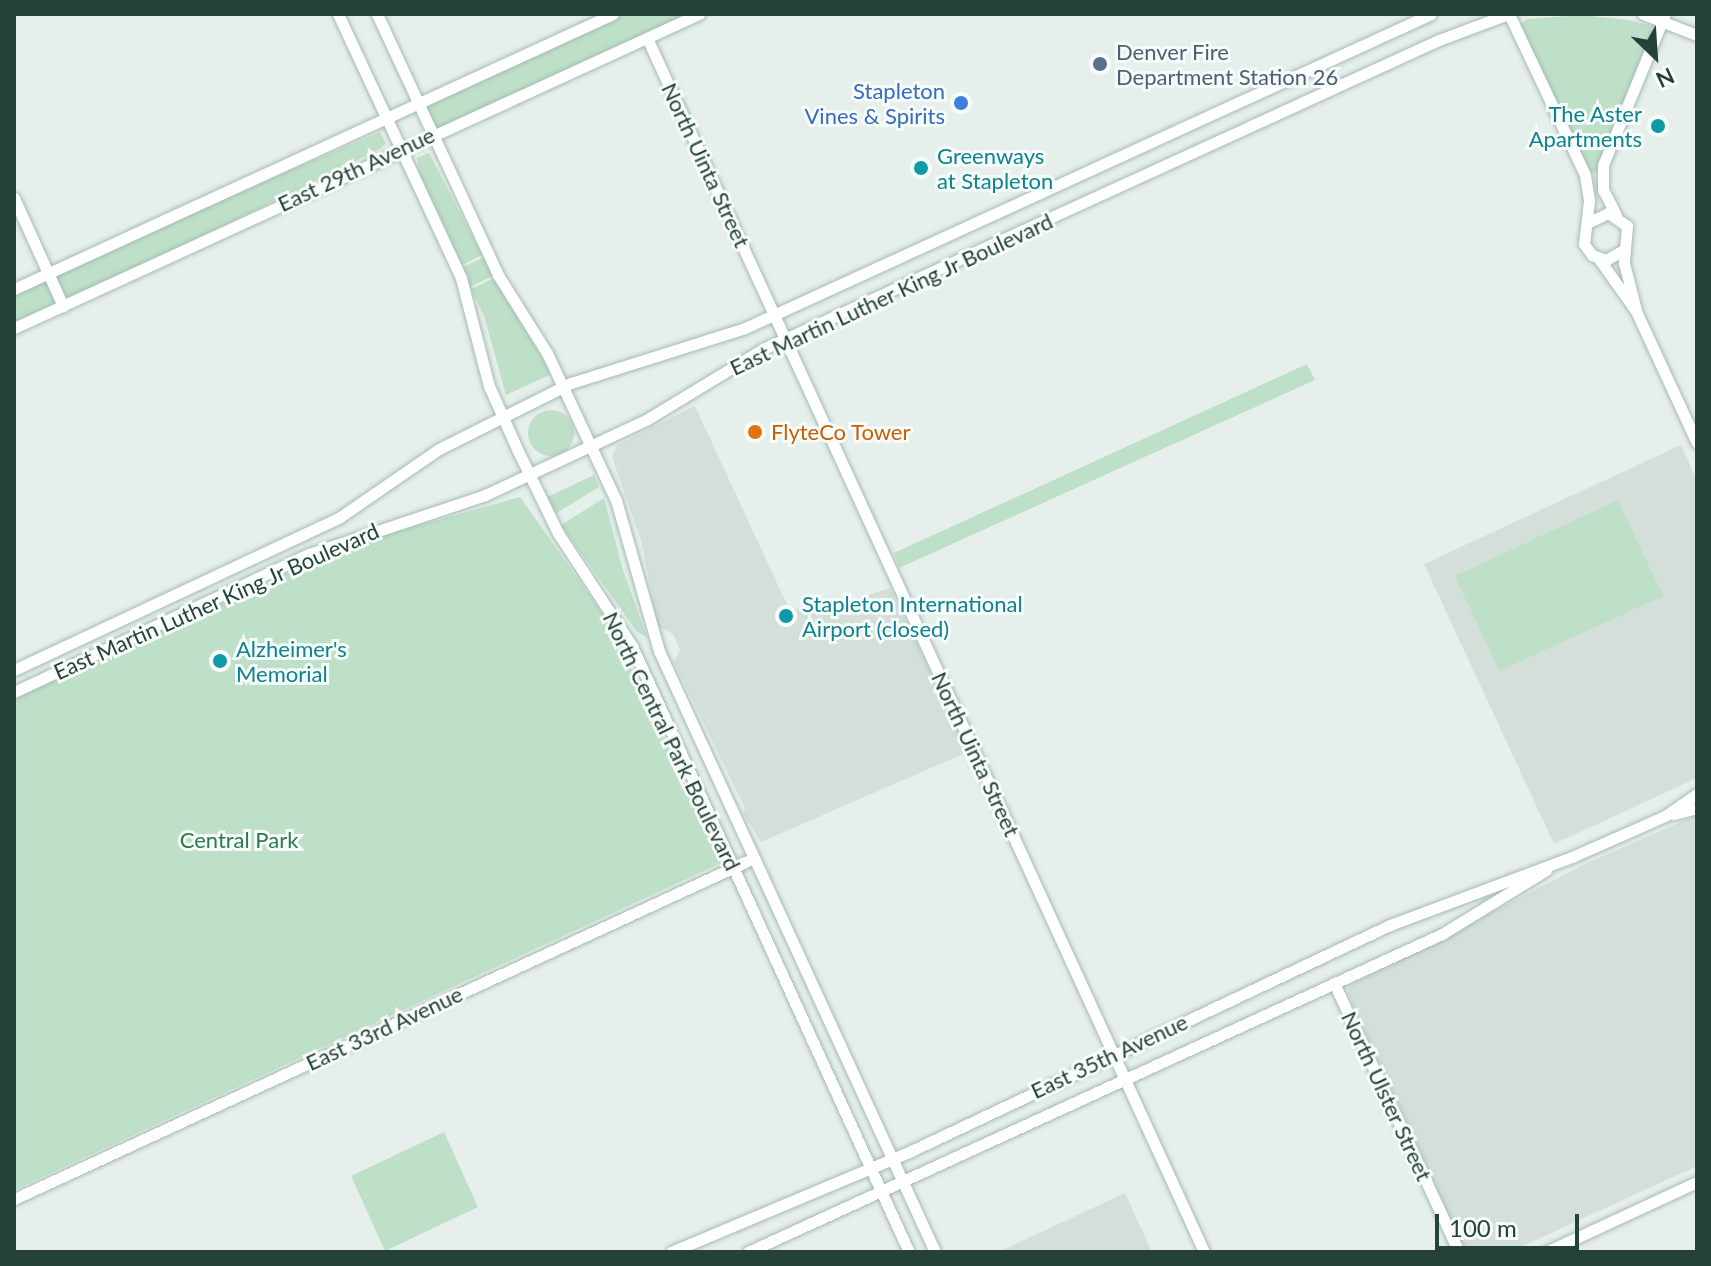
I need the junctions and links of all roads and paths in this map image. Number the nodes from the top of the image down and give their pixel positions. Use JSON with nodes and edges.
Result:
{"nodes":[{"id":1,"x":338,"y":14,"type":"edge"},
{"id":2,"x":377,"y":14,"type":"edge"},
{"id":3,"x":613,"y":14,"type":"edge"},
{"id":4,"x":699,"y":14,"type":"edge"},
{"id":5,"x":1431,"y":14,"type":"edge"},
{"id":6,"x":1509,"y":14,"type":"edge"},
{"id":7,"x":1643,"y":14,"type":"edge"},
{"id":8,"x":1665,"y":18,"type":"edge"},
{"id":9,"x":1697,"y":35,"type":"edge"},
{"id":10,"x":647,"y":38,"type":"junction"},
{"id":11,"x":419,"y":104,"type":"junction"},
{"id":12,"x":388,"y":118,"type":"junction"},
{"id":13,"x":432,"y":133,"type":"junction"},
{"id":14,"x":401,"y":147,"type":"junction"},
{"id":15,"x":14,"y":198,"type":"edge"},
{"id":16,"x":1616,"y":215,"type":"junction"},
{"id":17,"x":1587,"y":223,"type":"junction"},
{"id":18,"x":1625,"y":249,"type":"junction"},
{"id":19,"x":1599,"y":259,"type":"junction"},
{"id":20,"x":48,"y":273,"type":"junction"},
{"id":21,"x":14,"y":289,"type":"edge"},
{"id":22,"x":63,"y":306,"type":"junction"},
{"id":23,"x":1636,"y":311,"type":"junction"},
{"id":24,"x":775,"y":315,"type":"junction"},
{"id":25,"x":14,"y":328,"type":"edge"},
{"id":26,"x":786,"y":339,"type":"junction"},
{"id":27,"x":563,"y":387,"type":"junction"},
{"id":28,"x":502,"y":416,"type":"junction"},
{"id":29,"x":1697,"y":443,"type":"edge"},
{"id":30,"x":591,"y":446,"type":"junction"},
{"id":31,"x":529,"y":475,"type":"junction"},
{"id":32,"x":14,"y":670,"type":"edge"},
{"id":33,"x":14,"y":692,"type":"edge"},
{"id":34,"x":1697,"y":794,"type":"edge"},
{"id":35,"x":1697,"y":808,"type":"edge"},
{"id":36,"x":1665,"y":816,"type":"junction"},
{"id":37,"x":754,"y":858,"type":"junction"},
{"id":38,"x":1549,"y":867,"type":"junction"},
{"id":39,"x":733,"y":868,"type":"junction"},
{"id":40,"x":1334,"y":983,"type":"junction"},
{"id":41,"x":1114,"y":1053,"type":"junction"},
{"id":42,"x":1126,"y":1078,"type":"junction"},
{"id":43,"x":893,"y":1159,"type":"junction"},
{"id":44,"x":870,"y":1168,"type":"junction"},
{"id":45,"x":903,"y":1180,"type":"junction"},
{"id":46,"x":1697,"y":1182,"type":"edge"},
{"id":47,"x":880,"y":1190,"type":"junction"},
{"id":48,"x":14,"y":1199,"type":"edge"},
{"id":49,"x":671,"y":1252,"type":"edge"},
{"id":50,"x":748,"y":1252,"type":"edge"},
{"id":51,"x":909,"y":1252,"type":"edge"},
{"id":52,"x":935,"y":1252,"type":"edge"},
{"id":53,"x":1204,"y":1252,"type":"edge"},
{"id":54,"x":1459,"y":1252,"type":"edge"},
{"id":55,"x":1546,"y":1252,"type":"edge"}],
"edges":[{"from":1,"to":12,"type":"street","name":"North Central Park Boulevard"},
{"from":2,"to":11,"type":"street","name":"North Central Park Boulevard"},
{"from":3,"to":11,"type":"street","name":"East 29th Avenue"},
{"from":4,"to":10,"type":"street","name":"East 29th Avenue"},
{"from":5,"to":24,"type":"street","name":"East Martin Luther King Jr Boulevard"},
{"from":6,"to":17,"type":"street"},
{"from":6,"to":26,"type":"street","name":"East Martin Luther King Jr Boulevard"},
{"from":7,"to":8,"type":"street"},
{"from":8,"to":9,"type":"street"},
{"from":8,"to":16,"type":"street"},
{"from":10,"to":13,"type":"street","name":"East 29th Avenue"},
{"from":10,"to":24,"type":"street","name":"North Uinta Street"},
{"from":11,"to":12,"type":"street","name":"East 29th Avenue"},
{"from":11,"to":13,"type":"street","name":"North Central Park Boulevard"},
{"from":12,"to":14,"type":"street","name":"North Central Park Boulevard"},
{"from":12,"to":20,"type":"street","name":"East 29th Avenue"},
{"from":13,"to":14,"type":"street","name":"East 29th Avenue"},
{"from":13,"to":27,"type":"street","name":"North Central Park Boulevard"},
{"from":14,"to":22,"type":"street","name":"East 29th Avenue"},
{"from":14,"to":28,"type":"street","name":"North Central Park Boulevard"},
{"from":15,"to":20,"type":"street"},
{"from":16,"to":17,"type":"street"},
{"from":16,"to":18,"type":"street"},
{"from":17,"to":19,"type":"street"},
{"from":18,"to":19,"type":"street"},
{"from":18,"to":23,"type":"street"},
{"from":19,"to":23,"type":"street"},
{"from":20,"to":21,"type":"street","name":"East 29th Avenue"},
{"from":20,"to":22,"type":"street"},
{"from":22,"to":25,"type":"street","name":"East 29th Avenue"},
{"from":23,"to":29,"type":"street"},
{"from":24,"to":26,"type":"street","name":"North Uinta Street"},
{"from":24,"to":27,"type":"street","name":"East Martin Luther King Jr Boulevard"},
{"from":26,"to":30,"type":"street","name":"East Martin Luther King Jr Boulevard"},
{"from":26,"to":41,"type":"street","name":"North Uinta Street"},
{"from":27,"to":28,"type":"street","name":"East Martin Luther King Jr Boulevard"},
{"from":27,"to":30,"type":"street","name":"North Central Park Boulevard"},
{"from":28,"to":31,"type":"street","name":"North Central Park Boulevard"},
{"from":28,"to":32,"type":"street","name":"East Martin Luther King Jr Boulevard"},
{"from":30,"to":31,"type":"street","name":"East Martin Luther King Jr Boulevard"},
{"from":30,"to":37,"type":"street","name":"North Central Park Boulevard"},
{"from":31,"to":33,"type":"street","name":"East Martin Luther King Jr Boulevard"},
{"from":31,"to":39,"type":"street","name":"North Central Park Boulevard"},
{"from":34,"to":36,"type":"street","name":"East 35th Avenue"},
{"from":35,"to":36,"type":"street","name":"East 35th Avenue"},
{"from":36,"to":38,"type":"street","name":"East 35th Avenue"},
{"from":37,"to":39,"type":"street","name":"East 33rd Avenue"},
{"from":37,"to":43,"type":"street","name":"North Central Park Boulevard"},
{"from":38,"to":40,"type":"street","name":"East 35th Avenue"},
{"from":38,"to":41,"type":"street","name":"East 35th Avenue"},
{"from":39,"to":44,"type":"street","name":"North Central Park Boulevard"},
{"from":39,"to":48,"type":"street","name":"East 33rd Avenue"},
{"from":40,"to":42,"type":"street","name":"East 35th Avenue"},
{"from":40,"to":54,"type":"street","name":"North Ulster Street"},
{"from":41,"to":42,"type":"street","name":"North Uinta Street"},
{"from":41,"to":43,"type":"street","name":"East 35th Avenue"},
{"from":42,"to":45,"type":"street","name":"East 35th Avenue"},
{"from":42,"to":53,"type":"street","name":"North Uinta Street"},
{"from":43,"to":44,"type":"street","name":"East 35th Avenue"},
{"from":43,"to":45,"type":"street","name":"North Central Park Boulevard"},
{"from":44,"to":47,"type":"street","name":"North Central Park Boulevard"},
{"from":44,"to":49,"type":"street","name":"East 35th Avenue"},
{"from":45,"to":47,"type":"street","name":"East 35th Avenue"},
{"from":45,"to":52,"type":"street","name":"North Central Park Boulevard"},
{"from":46,"to":55,"type":"street"},
{"from":47,"to":50,"type":"street","name":"East 35th Avenue"},
{"from":47,"to":51,"type":"street","name":"North Central Park Boulevard"}]}
